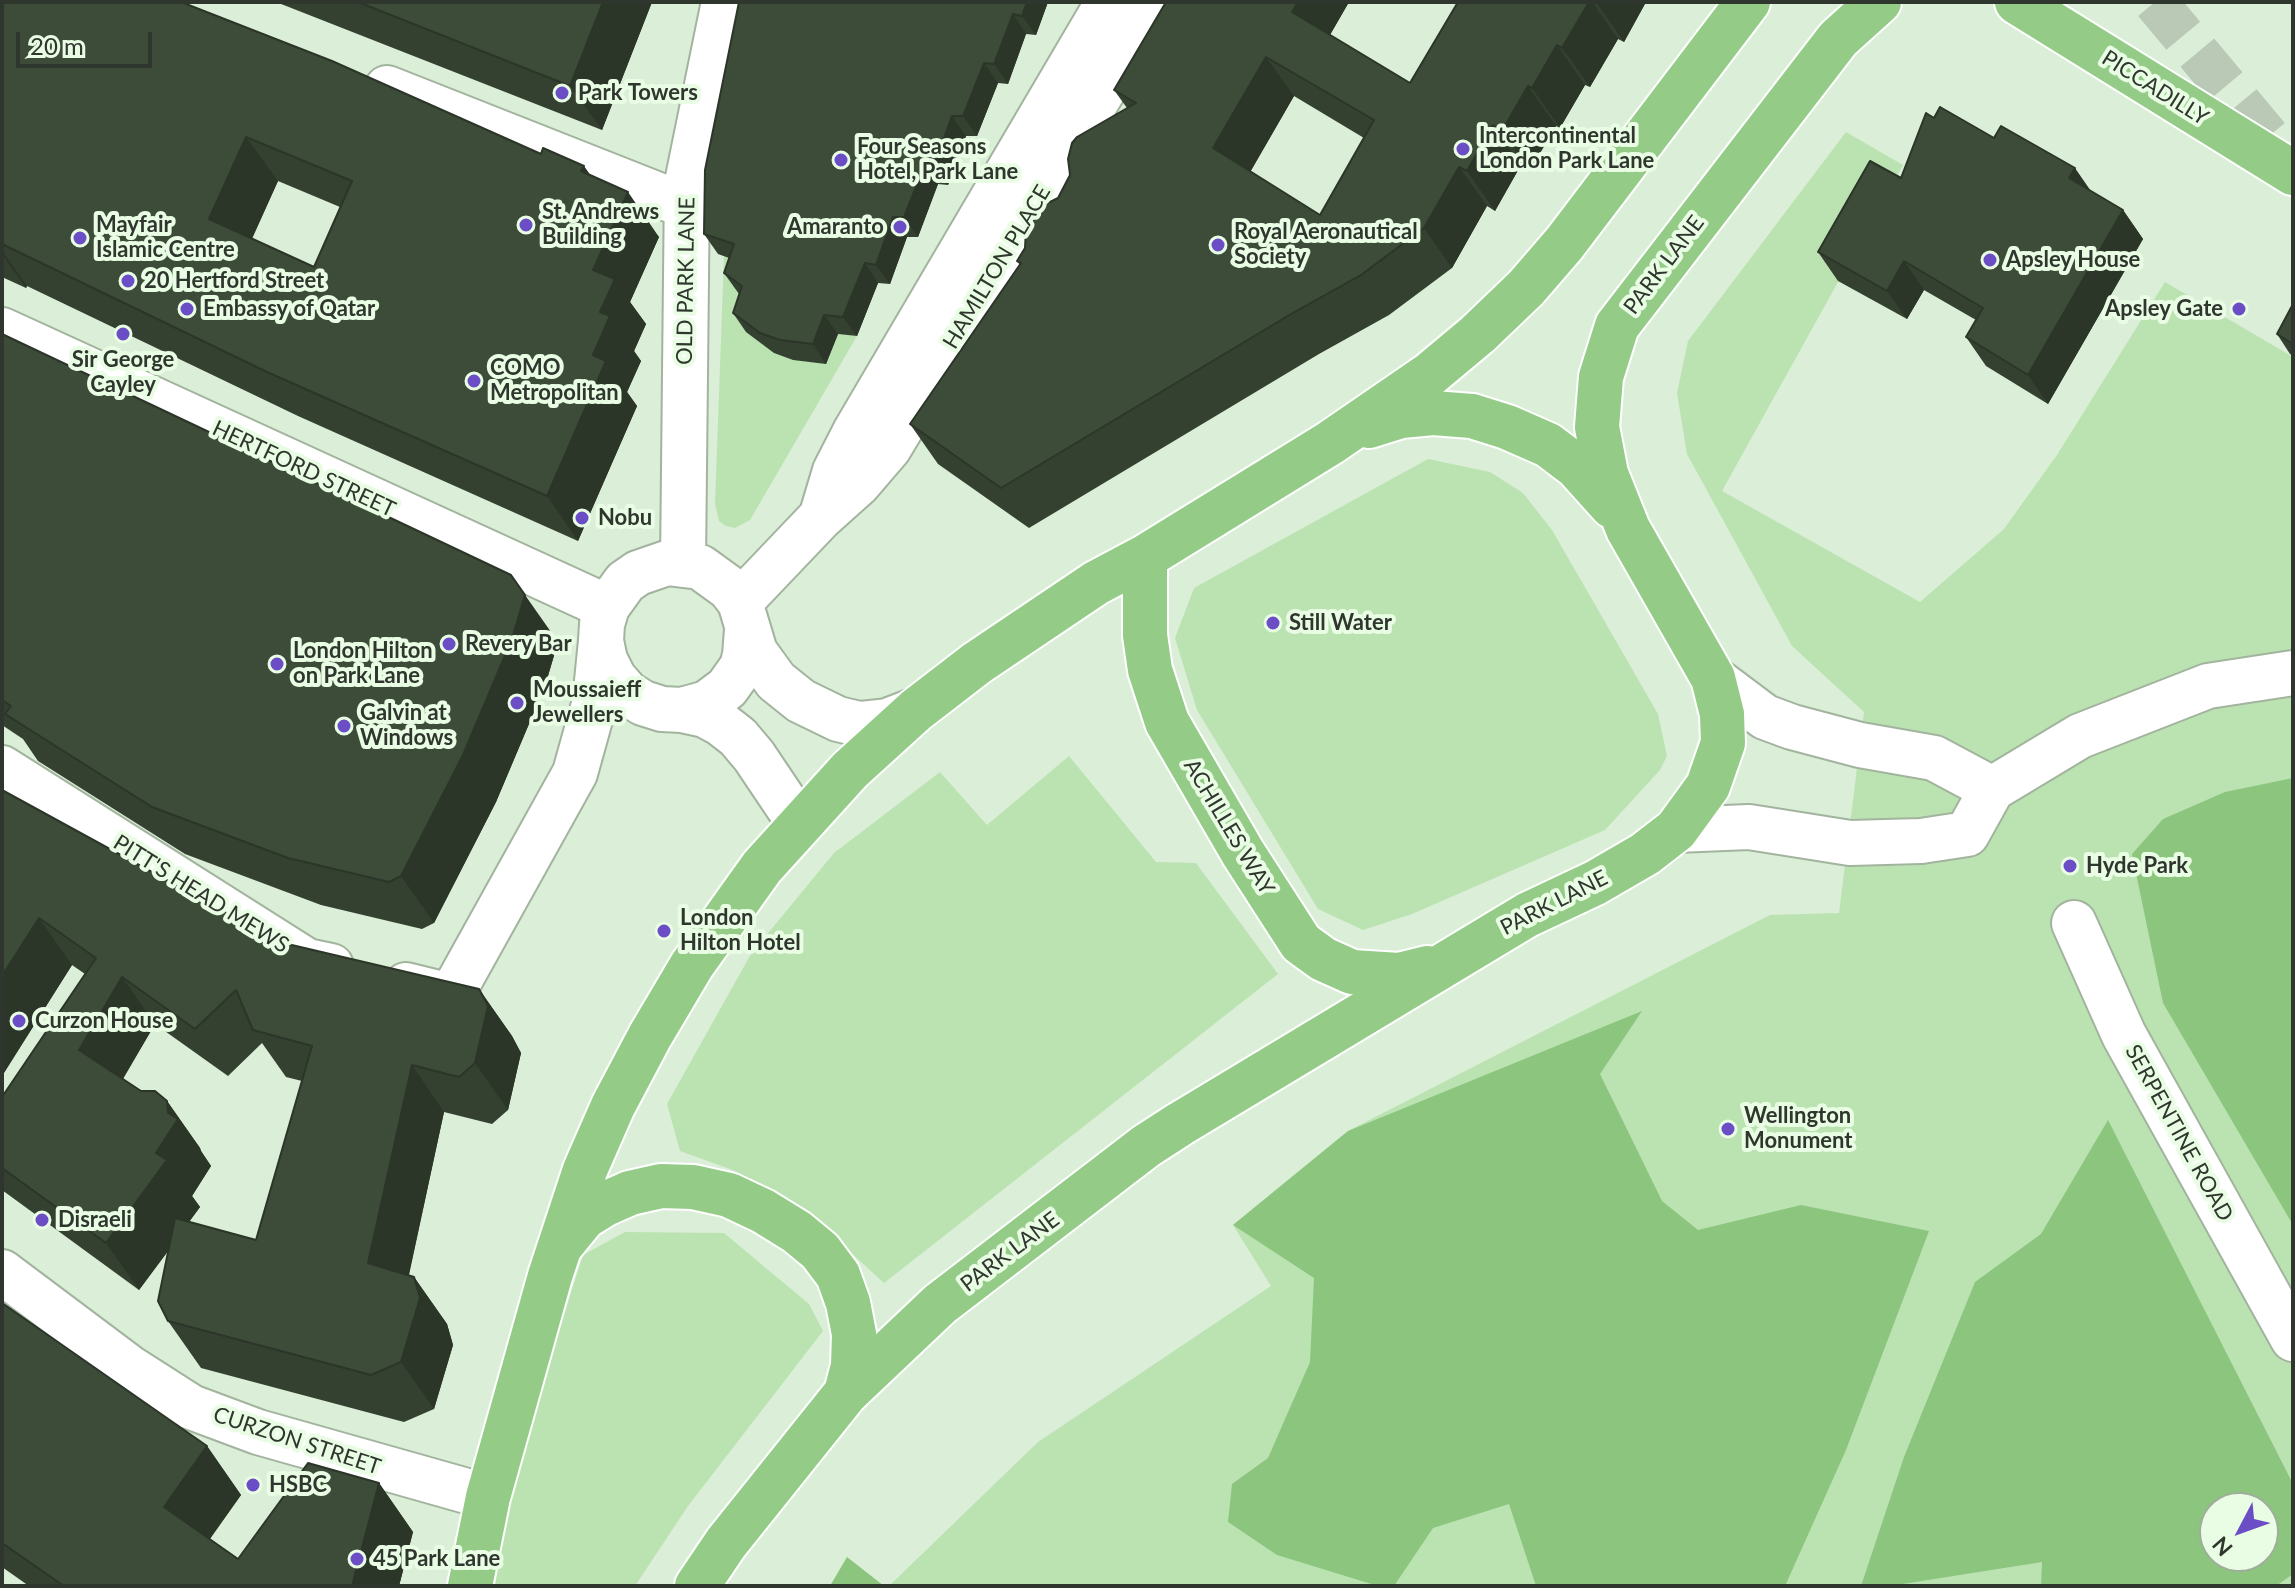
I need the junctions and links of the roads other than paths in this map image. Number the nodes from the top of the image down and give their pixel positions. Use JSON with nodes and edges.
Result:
{"nodes":[{"id":1,"x":724,"y":2,"type":"edge"},
{"id":2,"x":1108,"y":2,"type":"edge"},
{"id":3,"x":1156,"y":2,"type":"edge"},
{"id":4,"x":1748,"y":2,"type":"edge"},
{"id":5,"x":1879,"y":2,"type":"edge"},
{"id":6,"x":2016,"y":3,"type":"edge"},
{"id":7,"x":345,"y":72,"type":"edge"},
{"id":8,"x":2293,"y":173,"type":"edge"},
{"id":9,"x":686,"y":206,"type":"junction"},
{"id":10,"x":2,"y":330,"type":"edge"},
{"id":11,"x":1330,"y":443,"type":"junction"},
{"id":12,"x":821,"y":517,"type":"junction"},
{"id":13,"x":1628,"y":529,"type":"junction"},
{"id":14,"x":1145,"y":557,"type":"junction"},
{"id":15,"x":683,"y":564,"type":"junction"},
{"id":16,"x":744,"y":616,"type":"junction"},
{"id":17,"x":604,"y":624,"type":"junction"},
{"id":18,"x":2293,"y":673,"type":"edge"},
{"id":19,"x":1713,"y":678,"type":"junction"},
{"id":20,"x":672,"y":709,"type":"junction"},
{"id":21,"x":916,"y":710,"type":"junction"},
{"id":22,"x":575,"y":773,"type":"junction"},
{"id":23,"x":5,"y":775,"type":"edge"},
{"id":24,"x":1992,"y":789,"type":"junction"},
{"id":25,"x":799,"y":823,"type":"junction"},
{"id":26,"x":1676,"y":830,"type":"junction"},
{"id":27,"x":2074,"y":923,"type":"dead end"},
{"id":28,"x":1445,"y":964,"type":"junction"},
{"id":29,"x":557,"y":1253,"type":"junction"},
{"id":30,"x":2,"y":1272,"type":"edge"},
{"id":31,"x":2293,"y":1339,"type":"edge"},
{"id":32,"x":846,"y":1393,"type":"junction"},
{"id":33,"x":488,"y":1497,"type":"junction"},
{"id":34,"x":470,"y":1586,"type":"edge"},
{"id":35,"x":697,"y":1586,"type":"edge"}],
"edges":[{"from":1,"to":9,"type":"street","name":"OLD PARK LANE"},
{"from":2,"to":12,"type":"street","name":"HAMILTON PLACE"},
{"from":3,"to":12,"type":"street","name":"HAMILTON PLACE"},
{"from":4,"to":11,"type":"highway"},
{"from":5,"to":13,"type":"highway","name":"PARK LANE"},
{"from":6,"to":8,"type":"highway","name":"PICCADILLY"},
{"from":7,"to":9,"type":"street"},
{"from":9,"to":15,"type":"street","name":"OLD PARK LANE"},
{"from":10,"to":17,"type":"street","name":"HERTFORD STREET"},
{"from":11,"to":13,"type":"highway"},
{"from":11,"to":14,"type":"highway"},
{"from":12,"to":16,"type":"street","name":"HAMILTON PLACE"},
{"from":13,"to":19,"type":"highway","name":"PARK LANE"},
{"from":14,"to":21,"type":"highway"},
{"from":14,"to":28,"type":"highway","name":"ACHILLES WAY"},
{"from":15,"to":16,"type":"street"},
{"from":15,"to":17,"type":"street"},
{"from":16,"to":20,"type":"street"},
{"from":16,"to":21,"type":"street"},
{"from":17,"to":20,"type":"street"},
{"from":17,"to":22,"type":"street"},
{"from":18,"to":24,"type":"street"},
{"from":19,"to":24,"type":"street"},
{"from":19,"to":26,"type":"highway","name":"PARK LANE"},
{"from":20,"to":22,"type":"street"},
{"from":20,"to":25,"type":"street"},
{"from":21,"to":25,"type":"highway"},
{"from":22,"to":23,"type":"street","name":"PITT'S HEAD MEWS"},
{"from":24,"to":26,"type":"street"},
{"from":25,"to":29,"type":"highway"},
{"from":26,"to":28,"type":"highway","name":"PARK LANE"},
{"from":27,"to":31,"type":"street","name":"SERPENTINE ROAD"},
{"from":28,"to":32,"type":"highway","name":"PARK LANE"},
{"from":29,"to":32,"type":"highway"},
{"from":29,"to":33,"type":"highway"},
{"from":30,"to":33,"type":"street","name":"CURZON STREET"},
{"from":32,"to":35,"type":"highway","name":"PARK LANE"},
{"from":33,"to":34,"type":"highway"}]}
